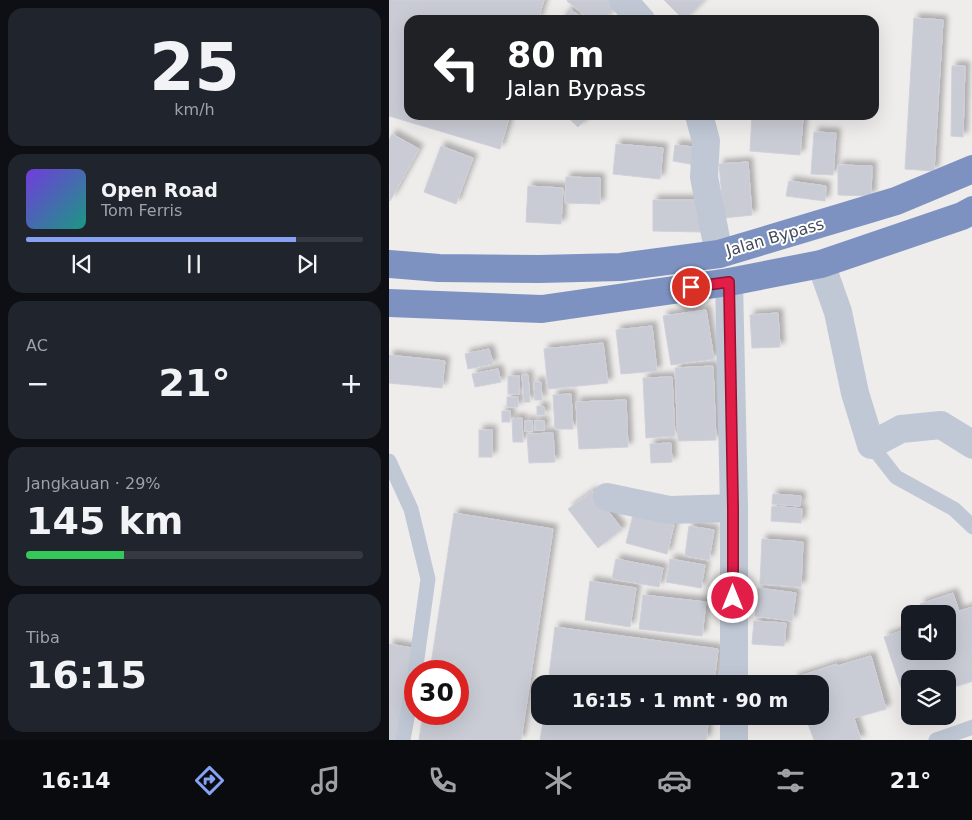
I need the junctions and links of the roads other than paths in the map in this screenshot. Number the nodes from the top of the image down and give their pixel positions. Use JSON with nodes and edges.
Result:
{"nodes":[{"id":1,"x":623,"y":0,"type":"edge"},
{"id":2,"x":636,"y":15,"type":"edge"},
{"id":3,"x":700,"y":120,"type":"edge"},
{"id":4,"x":972,"y":169,"type":"edge"},
{"id":5,"x":972,"y":210,"type":"edge"},
{"id":6,"x":719,"y":254,"type":"junction"},
{"id":7,"x":389,"y":264,"type":"edge"},
{"id":8,"x":821,"y":264,"type":"junction"},
{"id":9,"x":729,"y":282,"type":"junction"},
{"id":10,"x":389,"y":303,"type":"edge"},
{"id":11,"x":868,"y":436,"type":"junction"},
{"id":12,"x":972,"y":445,"type":"edge"},
{"id":13,"x":389,"y":461,"type":"edge"},
{"id":14,"x":607,"y":497,"type":"dead end"},
{"id":15,"x":733,"y":508,"type":"junction"},
{"id":16,"x":972,"y":526,"type":"edge"},
{"id":17,"x":734,"y":675,"type":"edge"},
{"id":18,"x":734,"y":725,"type":"edge"},
{"id":19,"x":972,"y":727,"type":"edge"},
{"id":20,"x":403,"y":740,"type":"edge"},
{"id":21,"x":734,"y":740,"type":"edge"},
{"id":22,"x":936,"y":740,"type":"edge"}],
"edges":[{"from":1,"to":2,"type":"street"},
{"from":3,"to":6,"type":"street"},
{"from":4,"to":6,"type":"highway","name":"Jalan Bypass"},
{"from":5,"to":8,"type":"highway","name":"Jalan Bypass"},
{"from":6,"to":7,"type":"highway","name":"Jalan Bypass"},
{"from":8,"to":9,"type":"highway","name":"Jalan Bypass"},
{"from":8,"to":11,"type":"street"},
{"from":9,"to":10,"type":"highway","name":"Jalan Bypass"},
{"from":9,"to":15,"type":"street"},
{"from":11,"to":12,"type":"street"},
{"from":11,"to":16,"type":"lane"},
{"from":13,"to":20,"type":"lane"},
{"from":14,"to":15,"type":"street"},
{"from":15,"to":17,"type":"street"},
{"from":18,"to":21,"type":"street"},
{"from":19,"to":22,"type":"lane"}]}
